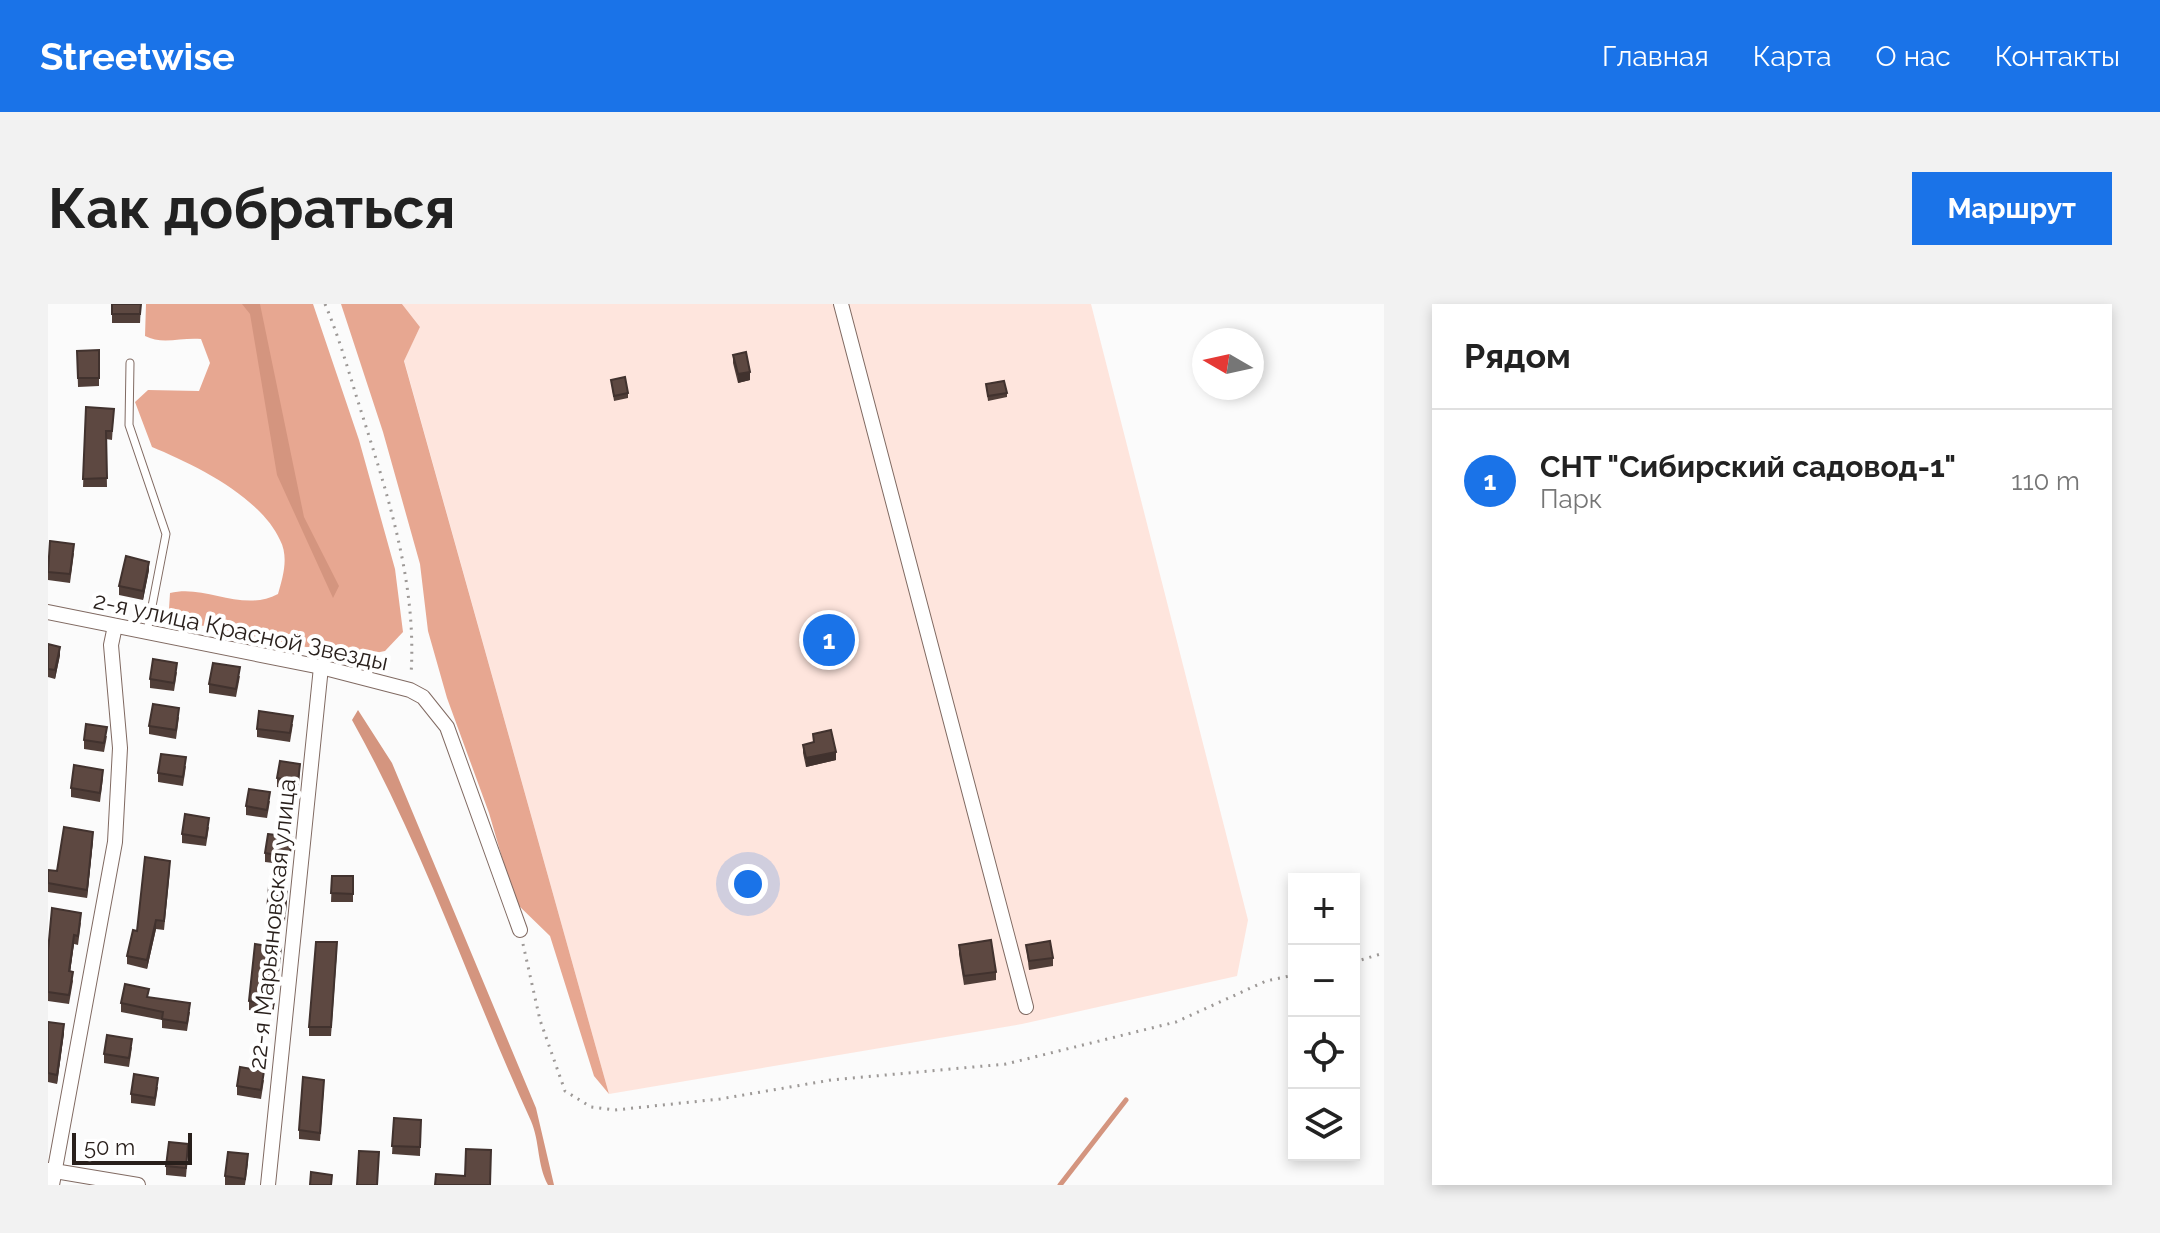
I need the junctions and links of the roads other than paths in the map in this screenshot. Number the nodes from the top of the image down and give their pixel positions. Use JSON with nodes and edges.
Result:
{"nodes":[{"id":1,"x":841,"y":304,"type":"edge"},
{"id":2,"x":130,"y":363,"type":"dead end"},
{"id":3,"x":48,"y":612,"type":"edge"},
{"id":4,"x":115,"y":626,"type":"junction"},
{"id":5,"x":147,"y":632,"type":"junction"},
{"id":6,"x":321,"y":667,"type":"junction"},
{"id":7,"x":520,"y":930,"type":"road end"},
{"id":8,"x":1026,"y":1007,"type":"dead end"},
{"id":9,"x":52,"y":1176,"type":"edge"},
{"id":10,"x":138,"y":1185,"type":"edge"},
{"id":11,"x":268,"y":1185,"type":"edge"}],
"edges":[{"from":1,"to":8,"type":"street"},
{"from":2,"to":5,"type":"lane"},
{"from":3,"to":4,"type":"street","name":"2-я улица Красной Звезды"},
{"from":4,"to":5,"type":"street","name":"2-я улица Красной Звезды"},
{"from":4,"to":9,"type":"street"},
{"from":5,"to":6,"type":"street","name":"2-я улица Красной Звезды"},
{"from":6,"to":7,"type":"street","name":"2-я улица Красной Звезды"},
{"from":6,"to":11,"type":"street","name":"22-я Марьяновская улица"},
{"from":9,"to":10,"type":"street"}]}
